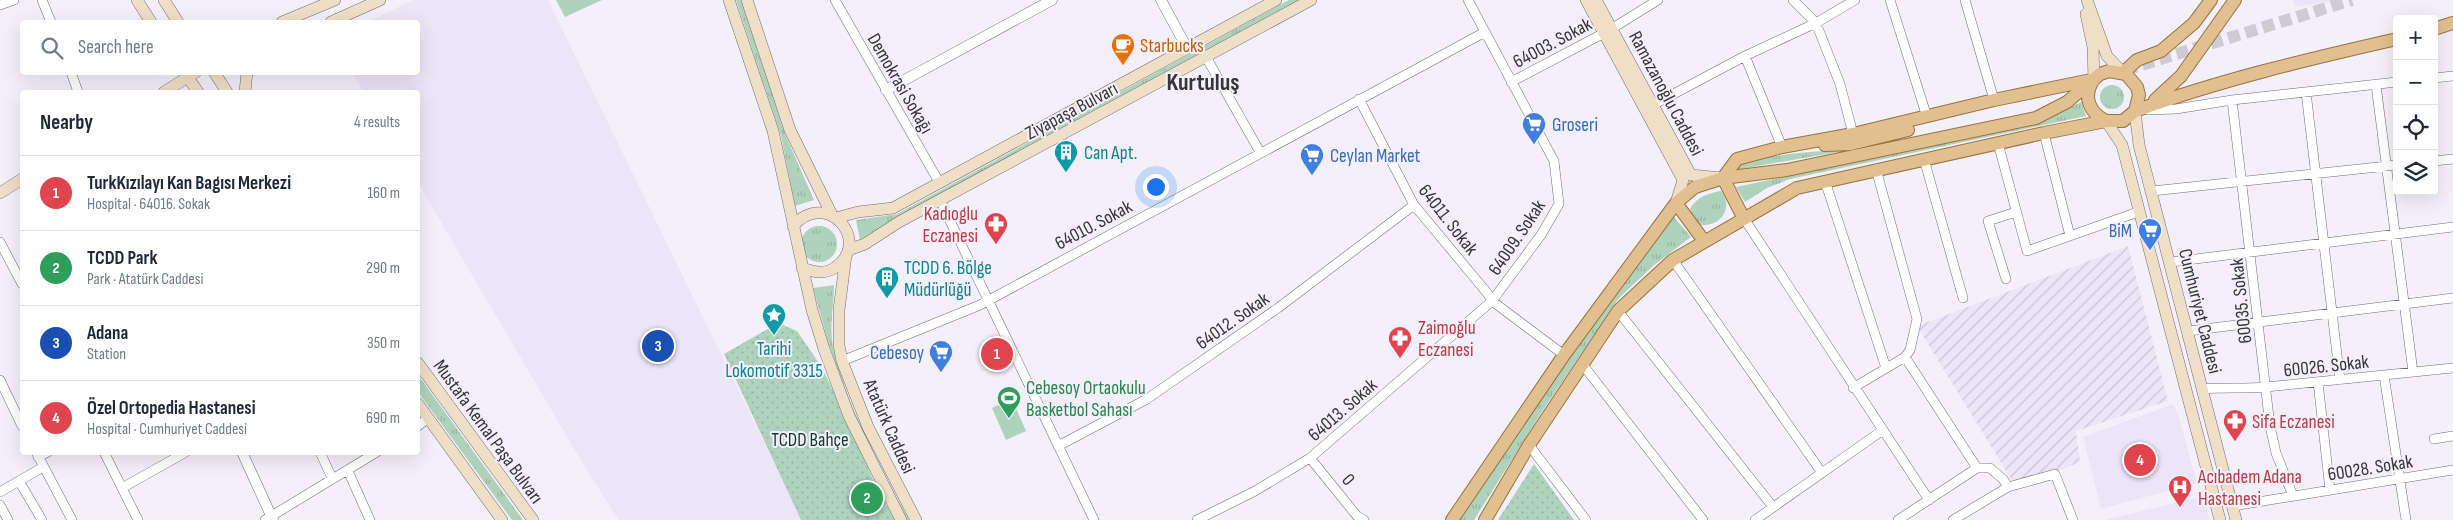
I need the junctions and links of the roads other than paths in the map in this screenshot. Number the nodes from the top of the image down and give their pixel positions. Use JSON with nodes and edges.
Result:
{"nodes":[{"id":1,"x":14,"y":0,"type":"edge"},
{"id":2,"x":42,"y":0,"type":"edge"},
{"id":3,"x":137,"y":0,"type":"edge"},
{"id":4,"x":164,"y":0,"type":"edge"},
{"id":5,"x":335,"y":0,"type":"edge"},
{"id":6,"x":380,"y":0,"type":"edge"},
{"id":7,"x":729,"y":0,"type":"edge"},
{"id":8,"x":747,"y":0,"type":"edge"},
{"id":9,"x":835,"y":0,"type":"edge"},
{"id":10,"x":1052,"y":0,"type":"edge"},
{"id":11,"x":1161,"y":0,"type":"edge"},
{"id":12,"x":1276,"y":0,"type":"edge"},
{"id":13,"x":1311,"y":0,"type":"edge"},
{"id":14,"x":1468,"y":0,"type":"edge"},
{"id":15,"x":1586,"y":0,"type":"edge"},
{"id":16,"x":1596,"y":0,"type":"edge"},
{"id":17,"x":1658,"y":0,"type":"edge"},
{"id":18,"x":1793,"y":0,"type":"edge"},
{"id":19,"x":1855,"y":0,"type":"edge"},
{"id":20,"x":1890,"y":0,"type":"edge"},
{"id":21,"x":1965,"y":0,"type":"edge"},
{"id":22,"x":2086,"y":0,"type":"edge"},
{"id":23,"x":2211,"y":0,"type":"edge"},
{"id":24,"x":2236,"y":0,"type":"edge"},
{"id":25,"x":0,"y":5,"type":"edge"},
{"id":26,"x":50,"y":20,"type":"edge"},
{"id":27,"x":151,"y":20,"type":"edge"},
{"id":28,"x":177,"y":20,"type":"edge"},
{"id":29,"x":287,"y":20,"type":"edge"},
{"id":30,"x":335,"y":20,"type":"edge"},
{"id":31,"x":1816,"y":23,"type":"junction"},
{"id":32,"x":2453,"y":24,"type":"edge"},
{"id":33,"x":2438,"y":28,"type":"edge"},
{"id":34,"x":1608,"y":31,"type":"junction"},
{"id":35,"x":1484,"y":32,"type":"junction"},
{"id":36,"x":2393,"y":40,"type":"edge"},
{"id":37,"x":1187,"y":48,"type":"junction"},
{"id":38,"x":1745,"y":56,"type":"junction"},
{"id":39,"x":1206,"y":57,"type":"junction"},
{"id":40,"x":2123,"y":73,"type":"junction"},
{"id":41,"x":71,"y":75,"type":"edge"},
{"id":42,"x":188,"y":75,"type":"edge"},
{"id":43,"x":190,"y":75,"type":"edge"},
{"id":44,"x":216,"y":75,"type":"edge"},
{"id":45,"x":247,"y":75,"type":"edge"},
{"id":46,"x":2453,"y":76,"type":"edge"},
{"id":47,"x":2438,"y":78,"type":"edge"},
{"id":48,"x":2094,"y":80,"type":"junction"},
{"id":49,"x":1511,"y":82,"type":"junction"},
{"id":50,"x":2393,"y":82,"type":"edge"},
{"id":51,"x":2376,"y":84,"type":"junction"},
{"id":52,"x":77,"y":90,"type":"edge"},
{"id":53,"x":167,"y":90,"type":"edge"},
{"id":54,"x":197,"y":90,"type":"edge"},
{"id":55,"x":227,"y":90,"type":"edge"},
{"id":56,"x":245,"y":90,"type":"edge"},
{"id":57,"x":886,"y":90,"type":"junction"},
{"id":58,"x":2306,"y":92,"type":"junction"},
{"id":59,"x":2046,"y":95,"type":"dead end"},
{"id":60,"x":1359,"y":99,"type":"junction"},
{"id":61,"x":1994,"y":100,"type":"junction"},
{"id":62,"x":2232,"y":100,"type":"junction"},
{"id":63,"x":1649,"y":107,"type":"junction"},
{"id":64,"x":2135,"y":110,"type":"junction"},
{"id":65,"x":1927,"y":117,"type":"junction"},
{"id":66,"x":2106,"y":121,"type":"junction"},
{"id":67,"x":2044,"y":133,"type":"junction"},
{"id":68,"x":1852,"y":134,"type":"junction"},
{"id":69,"x":1998,"y":143,"type":"junction"},
{"id":70,"x":1782,"y":147,"type":"junction"},
{"id":71,"x":1260,"y":152,"type":"junction"},
{"id":72,"x":1924,"y":159,"type":"junction"},
{"id":73,"x":2453,"y":159,"type":"edge"},
{"id":74,"x":2438,"y":161,"type":"edge"},
{"id":75,"x":2392,"y":166,"type":"edge"},
{"id":76,"x":1876,"y":170,"type":"junction"},
{"id":77,"x":2315,"y":174,"type":"junction"},
{"id":78,"x":1723,"y":178,"type":"junction"},
{"id":79,"x":20,"y":181,"type":"edge"},
{"id":80,"x":1825,"y":181,"type":"junction"},
{"id":81,"x":2242,"y":181,"type":"junction"},
{"id":82,"x":939,"y":182,"type":"junction"},
{"id":83,"x":2152,"y":191,"type":"junction"},
{"id":84,"x":0,"y":193,"type":"edge"},
{"id":85,"x":940,"y":200,"type":"junction"},
{"id":86,"x":1676,"y":203,"type":"junction"},
{"id":87,"x":1414,"y":205,"type":"junction"},
{"id":88,"x":2016,"y":212,"type":"junction"},
{"id":89,"x":2138,"y":212,"type":"junction"},
{"id":90,"x":834,"y":217,"type":"junction"},
{"id":91,"x":1743,"y":217,"type":"junction"},
{"id":92,"x":794,"y":226,"type":"junction"},
{"id":93,"x":2453,"y":227,"type":"edge"},
{"id":94,"x":2396,"y":234,"type":"junction"},
{"id":95,"x":2070,"y":236,"type":"junction"},
{"id":96,"x":1704,"y":241,"type":"junction"},
{"id":97,"x":0,"y":242,"type":"edge"},
{"id":98,"x":2324,"y":245,"type":"junction"},
{"id":99,"x":2251,"y":252,"type":"junction"},
{"id":100,"x":847,"y":253,"type":"junction"},
{"id":101,"x":1673,"y":260,"type":"junction"},
{"id":102,"x":2171,"y":262,"type":"junction"},
{"id":103,"x":802,"y":268,"type":"junction"},
{"id":104,"x":20,"y":280,"type":"edge"},
{"id":105,"x":2006,"y":280,"type":"dead end"},
{"id":106,"x":1963,"y":298,"type":"dead end"},
{"id":107,"x":2453,"y":298,"type":"edge"},
{"id":108,"x":987,"y":300,"type":"junction"},
{"id":109,"x":1492,"y":301,"type":"junction"},
{"id":110,"x":2405,"y":304,"type":"junction"},
{"id":111,"x":1618,"y":312,"type":"junction"},
{"id":112,"x":2332,"y":313,"type":"junction"},
{"id":113,"x":2257,"y":322,"type":"junction"},
{"id":114,"x":2188,"y":331,"type":"junction"},
{"id":115,"x":1564,"y":355,"type":"junction"},
{"id":116,"x":1905,"y":357,"type":"junction"},
{"id":117,"x":842,"y":361,"type":"junction"},
{"id":118,"x":1583,"y":365,"type":"junction"},
{"id":119,"x":420,"y":366,"type":"edge"},
{"id":120,"x":1886,"y":368,"type":"junction"},
{"id":121,"x":2453,"y":368,"type":"edge"},
{"id":122,"x":2412,"y":372,"type":"junction"},
{"id":123,"x":2384,"y":375,"type":"junction"},
{"id":124,"x":0,"y":380,"type":"edge"},
{"id":125,"x":2340,"y":380,"type":"junction"},
{"id":126,"x":2318,"y":382,"type":"junction"},
{"id":127,"x":2266,"y":387,"type":"junction"},
{"id":128,"x":1854,"y":388,"type":"junction"},
{"id":129,"x":2202,"y":389,"type":"junction"},
{"id":130,"x":420,"y":407,"type":"edge"},
{"id":131,"x":428,"y":418,"type":"junction"},
{"id":132,"x":20,"y":422,"type":"edge"},
{"id":133,"x":420,"y":424,"type":"edge"},
{"id":134,"x":1884,"y":430,"type":"junction"},
{"id":135,"x":2453,"y":436,"type":"edge"},
{"id":136,"x":2434,"y":439,"type":"dead end"},
{"id":137,"x":1058,"y":446,"type":"junction"},
{"id":138,"x":1529,"y":446,"type":"junction"},
{"id":139,"x":37,"y":455,"type":"edge"},
{"id":140,"x":106,"y":455,"type":"edge"},
{"id":141,"x":181,"y":455,"type":"edge"},
{"id":142,"x":243,"y":455,"type":"edge"},
{"id":143,"x":321,"y":455,"type":"edge"},
{"id":144,"x":373,"y":455,"type":"edge"},
{"id":145,"x":1310,"y":458,"type":"junction"},
{"id":146,"x":43,"y":467,"type":"junction"},
{"id":147,"x":1977,"y":468,"type":"junction"},
{"id":148,"x":2453,"y":470,"type":"edge"},
{"id":149,"x":348,"y":471,"type":"junction"},
{"id":150,"x":1822,"y":473,"type":"junction"},
{"id":151,"x":332,"y":478,"type":"junction"},
{"id":152,"x":2400,"y":479,"type":"junction"},
{"id":153,"x":19,"y":481,"type":"junction"},
{"id":154,"x":2008,"y":487,"type":"junction"},
{"id":155,"x":122,"y":488,"type":"junction"},
{"id":156,"x":2330,"y":490,"type":"junction"},
{"id":157,"x":0,"y":492,"type":"edge"},
{"id":158,"x":2293,"y":496,"type":"junction"},
{"id":159,"x":1929,"y":500,"type":"junction"},
{"id":160,"x":2233,"y":506,"type":"junction"},
{"id":161,"x":1773,"y":507,"type":"junction"},
{"id":162,"x":270,"y":518,"type":"edge"},
{"id":163,"x":1358,"y":519,"type":"edge"},
{"id":164,"x":42,"y":520,"type":"edge"},
{"id":165,"x":72,"y":520,"type":"edge"},
{"id":166,"x":138,"y":520,"type":"edge"},
{"id":167,"x":370,"y":520,"type":"edge"},
{"id":168,"x":502,"y":520,"type":"edge"},
{"id":169,"x":533,"y":520,"type":"edge"},
{"id":170,"x":900,"y":520,"type":"edge"},
{"id":171,"x":916,"y":520,"type":"edge"},
{"id":172,"x":1094,"y":520,"type":"edge"},
{"id":173,"x":1197,"y":520,"type":"edge"},
{"id":174,"x":1452,"y":520,"type":"edge"},
{"id":175,"x":1485,"y":520,"type":"edge"},
{"id":176,"x":1586,"y":520,"type":"edge"},
{"id":177,"x":1703,"y":520,"type":"edge"},
{"id":178,"x":1755,"y":520,"type":"edge"},
{"id":179,"x":1898,"y":520,"type":"edge"},
{"id":180,"x":1954,"y":520,"type":"edge"},
{"id":181,"x":2073,"y":520,"type":"edge"},
{"id":182,"x":2220,"y":520,"type":"edge"},
{"id":183,"x":2236,"y":520,"type":"edge"},
{"id":184,"x":2406,"y":520,"type":"edge"}],
"edges":[{"from":1,"to":25,"type":"street"},
{"from":2,"to":26,"type":"street"},
{"from":3,"to":27,"type":"main road"},
{"from":4,"to":28,"type":"main road"},
{"from":5,"to":29,"type":"main road"},
{"from":6,"to":30,"type":"main road"},
{"from":7,"to":92,"type":"main road"},
{"from":8,"to":90,"type":"main road"},
{"from":9,"to":57,"type":"street","name":"Demokrasi Sokağı"},
{"from":10,"to":57,"type":"street"},
{"from":11,"to":37,"type":"street"},
{"from":12,"to":37,"type":"main road","name":"Ziyapaşa Bulvarı"},
{"from":13,"to":39,"type":"main road","name":"Ziyapaşa Bulvarı"},
{"from":14,"to":35,"type":"street","name":"64009. Sokak"},
{"from":15,"to":34,"type":"main road","name":"Ramazanoğlu Caddesi"},
{"from":16,"to":34,"type":"main road","name":"Ramazanoğlu Caddesi"},
{"from":17,"to":34,"type":"street","name":"64003. Sokak"},
{"from":18,"to":31,"type":"street"},
{"from":19,"to":31,"type":"street"},
{"from":20,"to":65,"type":"street"},
{"from":21,"to":61,"type":"street"},
{"from":22,"to":40,"type":"main road"},
{"from":22,"to":48,"type":"main road"},
{"from":23,"to":40,"type":"main road"},
{"from":24,"to":64,"type":"main road"},
{"from":31,"to":38,"type":"street"},
{"from":31,"to":68,"type":"street"},
{"from":32,"to":33,"type":"main road"},
{"from":34,"to":49,"type":"street","name":"64003. Sokak"},
{"from":34,"to":63,"type":"main road","name":"Ramazanoğlu Caddesi"},
{"from":35,"to":49,"type":"street","name":"64009. Sokak"},
{"from":35,"to":60,"type":"street","name":"64010. Sokak"},
{"from":36,"to":64,"type":"main road"},
{"from":37,"to":82,"type":"main road","name":"Ziyapaşa Bulvarı"},
{"from":38,"to":63,"type":"street"},
{"from":38,"to":70,"type":"street"},
{"from":39,"to":71,"type":"street"},
{"from":39,"to":85,"type":"main road","name":"Ziyapaşa Bulvarı"},
{"from":40,"to":48,"type":"main road"},
{"from":40,"to":64,"type":"main road"},
{"from":41,"to":52,"type":"street"},
{"from":42,"to":53,"type":"main road"},
{"from":43,"to":54,"type":"main road"},
{"from":44,"to":55,"type":"main road"},
{"from":45,"to":56,"type":"main road"},
{"from":46,"to":47,"type":"street"},
{"from":48,"to":61,"type":"main road"},
{"from":48,"to":66,"type":"main road"},
{"from":48,"to":78,"type":"main road"},
{"from":49,"to":109,"type":"street","name":"64009. Sokak"},
{"from":50,"to":51,"type":"street"},
{"from":51,"to":58,"type":"street"},
{"from":51,"to":75,"type":"street"},
{"from":57,"to":82,"type":"street","name":"Demokrasi Sokağı"},
{"from":58,"to":62,"type":"street"},
{"from":58,"to":77,"type":"street"},
{"from":59,"to":70,"type":"main road"},
{"from":60,"to":71,"type":"street","name":"64010. Sokak"},
{"from":60,"to":87,"type":"street","name":"64011. Sokak"},
{"from":61,"to":65,"type":"main road"},
{"from":62,"to":64,"type":"street"},
{"from":62,"to":81,"type":"street","name":"60035. Sokak"},
{"from":63,"to":78,"type":"main road","name":"Ramazanoğlu Caddesi"},
{"from":63,"to":86,"type":"main road","name":"Ramazanoğlu Caddesi"},
{"from":64,"to":66,"type":"main road"},
{"from":64,"to":83,"type":"main road","name":"Cumhuriyet Caddesi"},
{"from":65,"to":68,"type":"main road"},
{"from":66,"to":67,"type":"main road"},
{"from":66,"to":89,"type":"main road","name":"Cumhuriyet Caddesi"},
{"from":67,"to":69,"type":"main road"},
{"from":67,"to":95,"type":"street"},
{"from":68,"to":70,"type":"main road"},
{"from":69,"to":72,"type":"main road"},
{"from":69,"to":88,"type":"street"},
{"from":70,"to":78,"type":"main road"},
{"from":71,"to":108,"type":"street","name":"64010. Sokak"},
{"from":72,"to":76,"type":"main road"},
{"from":72,"to":106,"type":"street"},
{"from":73,"to":74,"type":"street"},
{"from":75,"to":77,"type":"street"},
{"from":75,"to":94,"type":"street"},
{"from":76,"to":80,"type":"main road"},
{"from":76,"to":116,"type":"street"},
{"from":77,"to":81,"type":"street"},
{"from":77,"to":98,"type":"street"},
{"from":78,"to":86,"type":"main road"},
{"from":78,"to":91,"type":"main road"},
{"from":79,"to":84,"type":"main road"},
{"from":80,"to":91,"type":"main road"},
{"from":80,"to":120,"type":"street"},
{"from":81,"to":83,"type":"street"},
{"from":81,"to":99,"type":"street","name":"60035. Sokak"},
{"from":82,"to":90,"type":"main road","name":"Ziyapaşa Bulvarı"},
{"from":83,"to":102,"type":"main road","name":"Cumhuriyet Caddesi"},
{"from":85,"to":100,"type":"main road","name":"Ziyapaşa Bulvarı"},
{"from":85,"to":108,"type":"street"},
{"from":86,"to":96,"type":"main road"},
{"from":86,"to":115,"type":"main road"},
{"from":87,"to":109,"type":"street","name":"64011. Sokak"},
{"from":87,"to":137,"type":"street","name":"64012. Sokak"},
{"from":88,"to":95,"type":"street"},
{"from":88,"to":105,"type":"street"},
{"from":89,"to":95,"type":"street"},
{"from":89,"to":182,"type":"main road","name":"Cumhuriyet Caddesi"},
{"from":90,"to":92,"type":"main road"},
{"from":90,"to":100,"type":"main road"},
{"from":91,"to":96,"type":"main road"},
{"from":91,"to":128,"type":"street"},
{"from":92,"to":103,"type":"main road"},
{"from":93,"to":94,"type":"street"},
{"from":94,"to":98,"type":"street"},
{"from":94,"to":110,"type":"street"},
{"from":96,"to":101,"type":"main road"},
{"from":97,"to":104,"type":"street"},
{"from":98,"to":99,"type":"street"},
{"from":98,"to":112,"type":"street"},
{"from":99,"to":102,"type":"street"},
{"from":99,"to":113,"type":"street","name":"60035. Sokak"},
{"from":100,"to":103,"type":"main road"},
{"from":100,"to":117,"type":"main road","name":"Atatürk Caddesi"},
{"from":101,"to":111,"type":"main road"},
{"from":101,"to":150,"type":"street"},
{"from":102,"to":114,"type":"main road","name":"Cumhuriyet Caddesi"},
{"from":103,"to":170,"type":"main road","name":"Atatürk Caddesi"},
{"from":107,"to":110,"type":"street"},
{"from":108,"to":117,"type":"street","name":"64010. Sokak"},
{"from":108,"to":137,"type":"street"},
{"from":109,"to":115,"type":"street","name":"64011. Sokak"},
{"from":109,"to":145,"type":"street","name":"64013. Sokak"},
{"from":110,"to":112,"type":"street"},
{"from":110,"to":122,"type":"street"},
{"from":111,"to":118,"type":"main road"},
{"from":111,"to":161,"type":"street"},
{"from":112,"to":113,"type":"street"},
{"from":112,"to":125,"type":"street"},
{"from":113,"to":114,"type":"street"},
{"from":113,"to":127,"type":"street","name":"60035. Sokak"},
{"from":114,"to":129,"type":"main road","name":"Cumhuriyet Caddesi"},
{"from":115,"to":174,"type":"main road"},
{"from":116,"to":120,"type":"street"},
{"from":116,"to":147,"type":"street"},
{"from":117,"to":171,"type":"main road","name":"Atatürk Caddesi"},
{"from":118,"to":138,"type":"main road"},
{"from":118,"to":177,"type":"street"},
{"from":119,"to":169,"type":"main road","name":"Mustafa Kemal Paşa Bulvarı"},
{"from":120,"to":128,"type":"street"},
{"from":121,"to":122,"type":"street","name":"60026. Sokak"},
{"from":122,"to":123,"type":"street","name":"60026. Sokak"},
{"from":123,"to":125,"type":"street","name":"60026. Sokak"},
{"from":123,"to":152,"type":"street"},
{"from":124,"to":132,"type":"street"},
{"from":125,"to":126,"type":"street","name":"60026. Sokak"},
{"from":126,"to":127,"type":"street","name":"60026. Sokak"},
{"from":126,"to":156,"type":"street"},
{"from":127,"to":129,"type":"street","name":"60026. Sokak"},
{"from":127,"to":158,"type":"street","name":"60035. Sokak"},
{"from":128,"to":134,"type":"street"},
{"from":129,"to":160,"type":"main road","name":"Cumhuriyet Caddesi"},
{"from":130,"to":131,"type":"main road"},
{"from":131,"to":133,"type":"street"},
{"from":131,"to":168,"type":"main road"},
{"from":134,"to":150,"type":"street"},
{"from":134,"to":159,"type":"street"},
{"from":135,"to":136,"type":"street"},
{"from":137,"to":172,"type":"street"},
{"from":138,"to":175,"type":"main road"},
{"from":138,"to":176,"type":"street"},
{"from":139,"to":146,"type":"street"},
{"from":140,"to":155,"type":"street"},
{"from":141,"to":155,"type":"street"},
{"from":142,"to":162,"type":"street"},
{"from":143,"to":151,"type":"street"},
{"from":144,"to":149,"type":"street"},
{"from":145,"to":163,"type":"street","name":"0"},
{"from":145,"to":173,"type":"street","name":"64013. Sokak"},
{"from":146,"to":153,"type":"street"},
{"from":146,"to":165,"type":"street"},
{"from":147,"to":154,"type":"street"},
{"from":147,"to":159,"type":"street"},
{"from":148,"to":152,"type":"street","name":"60028. Sokak"},
{"from":149,"to":151,"type":"street"},
{"from":149,"to":167,"type":"street"},
{"from":150,"to":161,"type":"street"},
{"from":151,"to":162,"type":"street"},
{"from":152,"to":156,"type":"street","name":"60028. Sokak"},
{"from":152,"to":184,"type":"street"},
{"from":153,"to":157,"type":"street"},
{"from":153,"to":164,"type":"street"},
{"from":154,"to":180,"type":"street"},
{"from":154,"to":181,"type":"street"},
{"from":155,"to":166,"type":"street"},
{"from":156,"to":158,"type":"street","name":"60028. Sokak"},
{"from":158,"to":160,"type":"street","name":"60028. Sokak"},
{"from":159,"to":179,"type":"street"},
{"from":160,"to":183,"type":"main road","name":"Cumhuriyet Caddesi"},
{"from":161,"to":178,"type":"street"}]}
